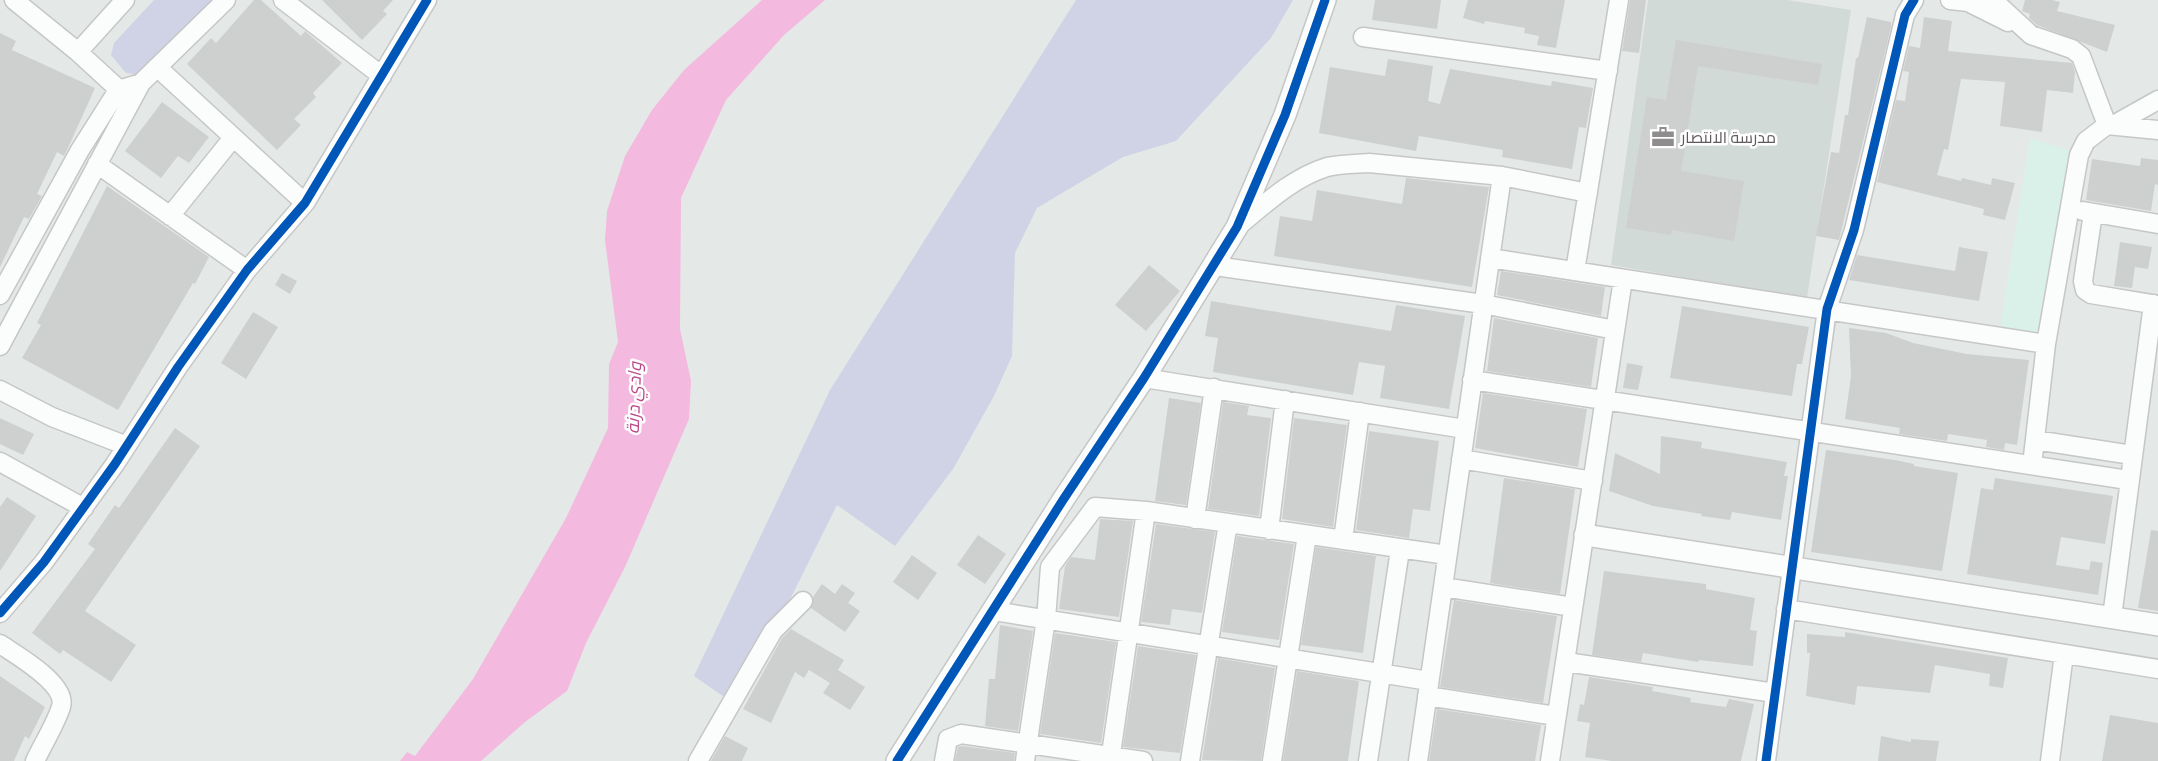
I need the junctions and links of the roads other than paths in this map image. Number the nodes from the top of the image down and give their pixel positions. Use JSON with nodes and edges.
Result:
{"nodes":[{"id":1,"x":14,"y":0,"type":"edge"},
{"id":2,"x":125,"y":0,"type":"edge"},
{"id":3,"x":226,"y":0,"type":"edge"},
{"id":4,"x":283,"y":0,"type":"edge"},
{"id":5,"x":427,"y":0,"type":"edge"},
{"id":6,"x":1325,"y":0,"type":"edge"},
{"id":7,"x":1619,"y":0,"type":"edge"},
{"id":8,"x":1914,"y":0,"type":"edge"},
{"id":9,"x":1950,"y":0,"type":"edge"},
{"id":10,"x":1993,"y":0,"type":"edge"},
{"id":11,"x":2023,"y":29,"type":"junction"},
{"id":12,"x":1364,"y":37,"type":"dead end"},
{"id":13,"x":78,"y":52,"type":"junction"},
{"id":14,"x":157,"y":67,"type":"junction"},
{"id":15,"x":1608,"y":71,"type":"junction"},
{"id":16,"x":381,"y":76,"type":"junction"},
{"id":17,"x":141,"y":82,"type":"junction"},
{"id":18,"x":118,"y":90,"type":"junction"},
{"id":19,"x":2158,"y":100,"type":"edge"},
{"id":20,"x":133,"y":102,"type":"junction"},
{"id":21,"x":2112,"y":124,"type":"junction"},
{"id":22,"x":2158,"y":130,"type":"edge"},
{"id":23,"x":232,"y":139,"type":"junction"},
{"id":24,"x":97,"y":164,"type":"junction"},
{"id":25,"x":1502,"y":176,"type":"junction"},
{"id":26,"x":1588,"y":193,"type":"junction"},
{"id":27,"x":305,"y":203,"type":"junction"},
{"id":28,"x":2070,"y":209,"type":"junction"},
{"id":29,"x":2093,"y":213,"type":"junction"},
{"id":30,"x":170,"y":216,"type":"junction"},
{"id":31,"x":2158,"y":224,"type":"edge"},
{"id":32,"x":1237,"y":226,"type":"junction"},
{"id":33,"x":1490,"y":258,"type":"junction"},
{"id":34,"x":1215,"y":266,"type":"junction"},
{"id":35,"x":247,"y":270,"type":"junction"},
{"id":36,"x":1575,"y":271,"type":"junction"},
{"id":37,"x":1623,"y":279,"type":"junction"},
{"id":38,"x":0,"y":295,"type":"edge"},
{"id":39,"x":1483,"y":304,"type":"junction"},
{"id":40,"x":2156,"y":305,"type":"edge"},
{"id":41,"x":1827,"y":309,"type":"junction"},
{"id":42,"x":1615,"y":330,"type":"junction"},
{"id":43,"x":2046,"y":344,"type":"junction"},
{"id":44,"x":0,"y":346,"type":"edge"},
{"id":45,"x":1144,"y":378,"type":"junction"},
{"id":46,"x":1472,"y":380,"type":"junction"},
{"id":47,"x":1214,"y":388,"type":"junction"},
{"id":48,"x":0,"y":390,"type":"edge"},
{"id":49,"x":1285,"y":400,"type":"junction"},
{"id":50,"x":1605,"y":400,"type":"junction"},
{"id":51,"x":1360,"y":412,"type":"junction"},
{"id":52,"x":1465,"y":429,"type":"junction"},
{"id":53,"x":1810,"y":431,"type":"junction"},
{"id":54,"x":2035,"y":440,"type":"junction"},
{"id":55,"x":127,"y":446,"type":"junction"},
{"id":56,"x":2132,"y":455,"type":"junction"},
{"id":57,"x":1461,"y":459,"type":"junction"},
{"id":58,"x":0,"y":462,"type":"edge"},
{"id":59,"x":2032,"y":465,"type":"junction"},
{"id":60,"x":2128,"y":480,"type":"junction"},
{"id":61,"x":1593,"y":481,"type":"junction"},
{"id":62,"x":84,"y":507,"type":"junction"},
{"id":63,"x":1146,"y":512,"type":"junction"},
{"id":64,"x":1195,"y":519,"type":"junction"},
{"id":65,"x":1228,"y":524,"type":"junction"},
{"id":66,"x":1269,"y":530,"type":"junction"},
{"id":67,"x":1307,"y":535,"type":"junction"},
{"id":68,"x":1585,"y":535,"type":"junction"},
{"id":69,"x":1343,"y":540,"type":"junction"},
{"id":70,"x":1400,"y":550,"type":"junction"},
{"id":71,"x":1447,"y":555,"type":"junction"},
{"id":72,"x":1792,"y":568,"type":"junction"},
{"id":73,"x":1443,"y":587,"type":"junction"},
{"id":74,"x":803,"y":601,"type":"dead end"},
{"id":75,"x":1573,"y":608,"type":"junction"},
{"id":76,"x":1786,"y":609,"type":"junction"},
{"id":77,"x":994,"y":611,"type":"junction"},
{"id":78,"x":0,"y":613,"type":"edge"},
{"id":79,"x":2112,"y":617,"type":"junction"},
{"id":80,"x":1046,"y":619,"type":"junction"},
{"id":81,"x":2158,"y":625,"type":"edge"},
{"id":82,"x":1129,"y":632,"type":"junction"},
{"id":83,"x":0,"y":644,"type":"edge"},
{"id":84,"x":1207,"y":645,"type":"junction"},
{"id":85,"x":2064,"y":654,"type":"junction"},
{"id":86,"x":1287,"y":658,"type":"junction"},
{"id":87,"x":1566,"y":662,"type":"junction"},
{"id":88,"x":2158,"y":669,"type":"edge"},
{"id":89,"x":1381,"y":674,"type":"junction"},
{"id":90,"x":1428,"y":689,"type":"junction"},
{"id":91,"x":1775,"y":693,"type":"junction"},
{"id":92,"x":1556,"y":716,"type":"junction"},
{"id":93,"x":1026,"y":753,"type":"edge"},
{"id":94,"x":1110,"y":759,"type":"edge"},
{"id":95,"x":34,"y":761,"type":"edge"},
{"id":96,"x":698,"y":761,"type":"edge"},
{"id":97,"x":897,"y":761,"type":"edge"},
{"id":98,"x":944,"y":761,"type":"edge"},
{"id":99,"x":1143,"y":761,"type":"edge"},
{"id":100,"x":1190,"y":761,"type":"edge"},
{"id":101,"x":1272,"y":761,"type":"edge"},
{"id":102,"x":1368,"y":761,"type":"edge"},
{"id":103,"x":1418,"y":761,"type":"edge"},
{"id":104,"x":1550,"y":761,"type":"edge"},
{"id":105,"x":1766,"y":761,"type":"edge"},
{"id":106,"x":2050,"y":761,"type":"edge"}],
"edges":[{"from":1,"to":13,"type":"street"},
{"from":2,"to":13,"type":"street"},
{"from":3,"to":14,"type":"street"},
{"from":4,"to":16,"type":"street"},
{"from":5,"to":16,"type":"street"},
{"from":6,"to":32,"type":"street"},
{"from":7,"to":15,"type":"street"},
{"from":8,"to":41,"type":"street"},
{"from":9,"to":11,"type":"street"},
{"from":10,"to":11,"type":"street"},
{"from":11,"to":21,"type":"street"},
{"from":12,"to":15,"type":"street"},
{"from":13,"to":18,"type":"street"},
{"from":14,"to":17,"type":"street"},
{"from":14,"to":23,"type":"street"},
{"from":15,"to":26,"type":"street"},
{"from":16,"to":27,"type":"street"},
{"from":17,"to":18,"type":"street"},
{"from":17,"to":20,"type":"street"},
{"from":18,"to":20,"type":"street"},
{"from":18,"to":38,"type":"street"},
{"from":19,"to":21,"type":"street"},
{"from":20,"to":24,"type":"street"},
{"from":21,"to":22,"type":"street"},
{"from":21,"to":28,"type":"street"},
{"from":23,"to":27,"type":"street"},
{"from":23,"to":30,"type":"street"},
{"from":24,"to":30,"type":"street"},
{"from":24,"to":44,"type":"street"},
{"from":25,"to":26,"type":"street"},
{"from":25,"to":32,"type":"street"},
{"from":25,"to":33,"type":"street"},
{"from":26,"to":36,"type":"street"},
{"from":27,"to":35,"type":"street"},
{"from":28,"to":29,"type":"street"},
{"from":28,"to":43,"type":"street"},
{"from":29,"to":31,"type":"street"},
{"from":29,"to":40,"type":"street"},
{"from":30,"to":35,"type":"street"},
{"from":32,"to":34,"type":"street"},
{"from":33,"to":36,"type":"street"},
{"from":33,"to":39,"type":"street"},
{"from":34,"to":39,"type":"street"},
{"from":34,"to":45,"type":"street"},
{"from":35,"to":55,"type":"street"},
{"from":36,"to":37,"type":"street"},
{"from":37,"to":41,"type":"street"},
{"from":37,"to":42,"type":"street"},
{"from":39,"to":42,"type":"street"},
{"from":39,"to":46,"type":"street"},
{"from":40,"to":56,"type":"street"},
{"from":41,"to":43,"type":"street"},
{"from":41,"to":53,"type":"street"},
{"from":42,"to":50,"type":"street"},
{"from":43,"to":54,"type":"street"},
{"from":45,"to":47,"type":"street"},
{"from":45,"to":77,"type":"street"},
{"from":46,"to":50,"type":"street"},
{"from":46,"to":52,"type":"street"},
{"from":47,"to":49,"type":"street"},
{"from":47,"to":64,"type":"street"},
{"from":48,"to":55,"type":"street"},
{"from":49,"to":51,"type":"street"},
{"from":49,"to":66,"type":"street"},
{"from":50,"to":53,"type":"street"},
{"from":50,"to":61,"type":"street"},
{"from":51,"to":52,"type":"street"},
{"from":51,"to":69,"type":"street"},
{"from":52,"to":57,"type":"street"},
{"from":53,"to":59,"type":"street"},
{"from":53,"to":72,"type":"street"},
{"from":54,"to":56,"type":"street"},
{"from":54,"to":59,"type":"street"},
{"from":55,"to":62,"type":"street"},
{"from":56,"to":60,"type":"street"},
{"from":57,"to":61,"type":"street"},
{"from":57,"to":71,"type":"street"},
{"from":58,"to":62,"type":"street"},
{"from":59,"to":60,"type":"street"},
{"from":60,"to":79,"type":"street"},
{"from":61,"to":68,"type":"street"},
{"from":62,"to":78,"type":"street"},
{"from":63,"to":64,"type":"street"},
{"from":63,"to":80,"type":"street"},
{"from":63,"to":82,"type":"street"},
{"from":64,"to":65,"type":"street"},
{"from":65,"to":66,"type":"street"},
{"from":65,"to":84,"type":"street"},
{"from":66,"to":67,"type":"street"},
{"from":67,"to":69,"type":"street"},
{"from":67,"to":86,"type":"street"},
{"from":68,"to":72,"type":"street"},
{"from":68,"to":75,"type":"street"},
{"from":69,"to":70,"type":"street"},
{"from":70,"to":71,"type":"street"},
{"from":70,"to":89,"type":"street"},
{"from":71,"to":73,"type":"street"},
{"from":72,"to":76,"type":"street"},
{"from":72,"to":79,"type":"street"},
{"from":73,"to":75,"type":"street"},
{"from":73,"to":90,"type":"street"},
{"from":74,"to":96,"type":"street"},
{"from":75,"to":87,"type":"street"},
{"from":76,"to":85,"type":"street"},
{"from":76,"to":91,"type":"street"},
{"from":77,"to":80,"type":"street"},
{"from":77,"to":97,"type":"street"},
{"from":79,"to":81,"type":"street"},
{"from":80,"to":82,"type":"street"},
{"from":80,"to":93,"type":"street"},
{"from":82,"to":84,"type":"street"},
{"from":82,"to":94,"type":"street"},
{"from":83,"to":95,"type":"street"},
{"from":84,"to":86,"type":"street"},
{"from":84,"to":100,"type":"street"},
{"from":85,"to":88,"type":"street"},
{"from":85,"to":106,"type":"street"},
{"from":86,"to":89,"type":"street"},
{"from":86,"to":101,"type":"street"},
{"from":87,"to":91,"type":"street"},
{"from":87,"to":92,"type":"street"},
{"from":89,"to":90,"type":"street"},
{"from":89,"to":102,"type":"street"},
{"from":90,"to":92,"type":"street"},
{"from":90,"to":103,"type":"street"},
{"from":91,"to":105,"type":"street"},
{"from":92,"to":104,"type":"street"},
{"from":93,"to":94,"type":"street"},
{"from":93,"to":98,"type":"street"},
{"from":94,"to":99,"type":"street"}]}
